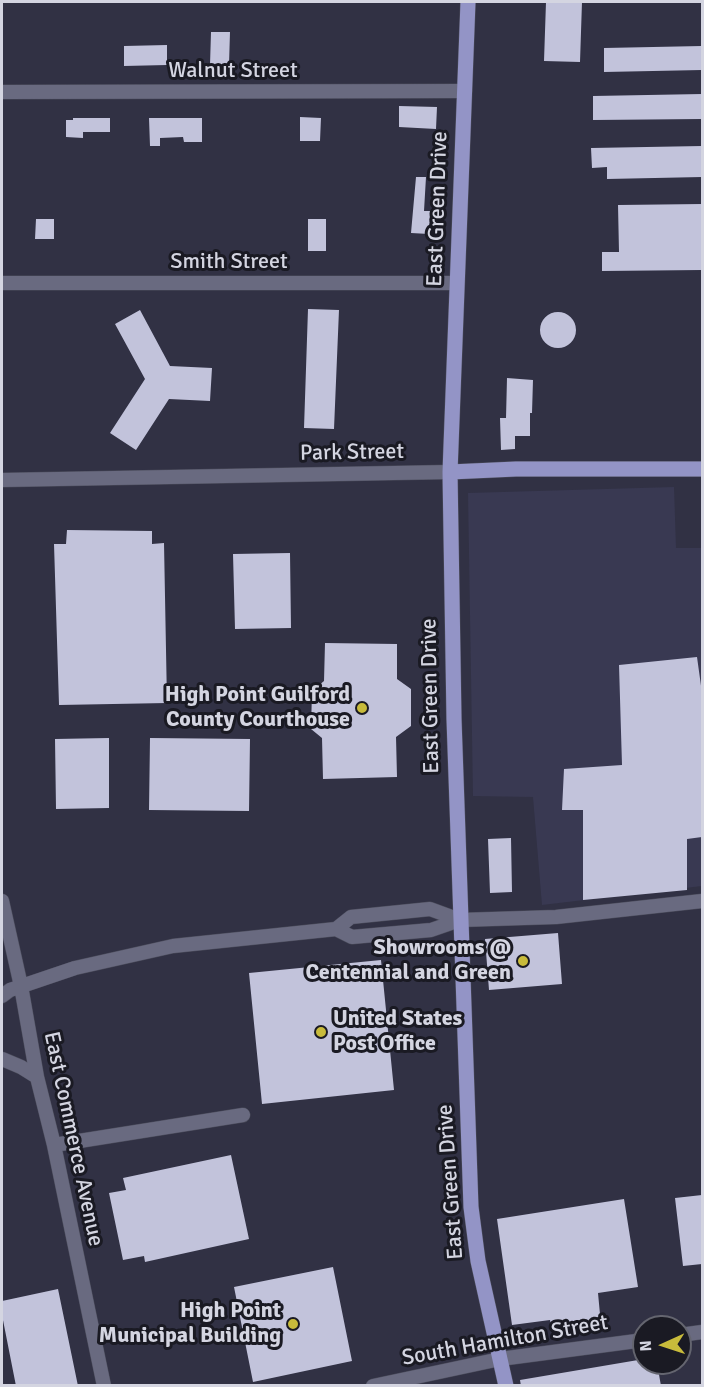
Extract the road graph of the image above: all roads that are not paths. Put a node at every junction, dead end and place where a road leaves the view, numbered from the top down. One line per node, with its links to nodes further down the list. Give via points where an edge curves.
1 (468, 2): 2 (main road, East Green Drive)
2 (465, 91): 3 (street, Walnut Street); 5 (main road, East Green Drive)
3 (2, 92)
4 (2, 283): 5 (street, Smith Street)
5 (457, 283): 7 (main road, East Green Drive)
6 (702, 469): 7 (main road, Park Street)
7 (450, 472): 8 (street, Park Street); 11 (main road, East Green Drive)
8 (2, 480)
9 (2, 901): 13 (street, East Commerce Avenue)
10 (702, 901): 11 (street, via 556,917)
11 (460, 920): 12 (street, via 431,930 352,937); 12 (street, via 430,909 351,917); 20 (main road, East Green Drive, via 472,1228)
12 (336, 928): 13 (street, via 173,946 75,968)
13 (21, 986): 14 (street); 16 (street, East Commerce Avenue)
14 (2, 996)
15 (2, 1059): 16 (street)
16 (37, 1077): 18 (street, East Commerce Avenue)
17 (243, 1114): 18 (street)
18 (54, 1145): 21 (street, East Commerce Avenue)
19 (632, 1342): 20 (street, South Hamilton Street)
20 (500, 1359): 22 (street, South Hamilton Street); 23 (main road, East Green Drive)
21 (104, 1386)
22 (373, 1386)
23 (506, 1386)

